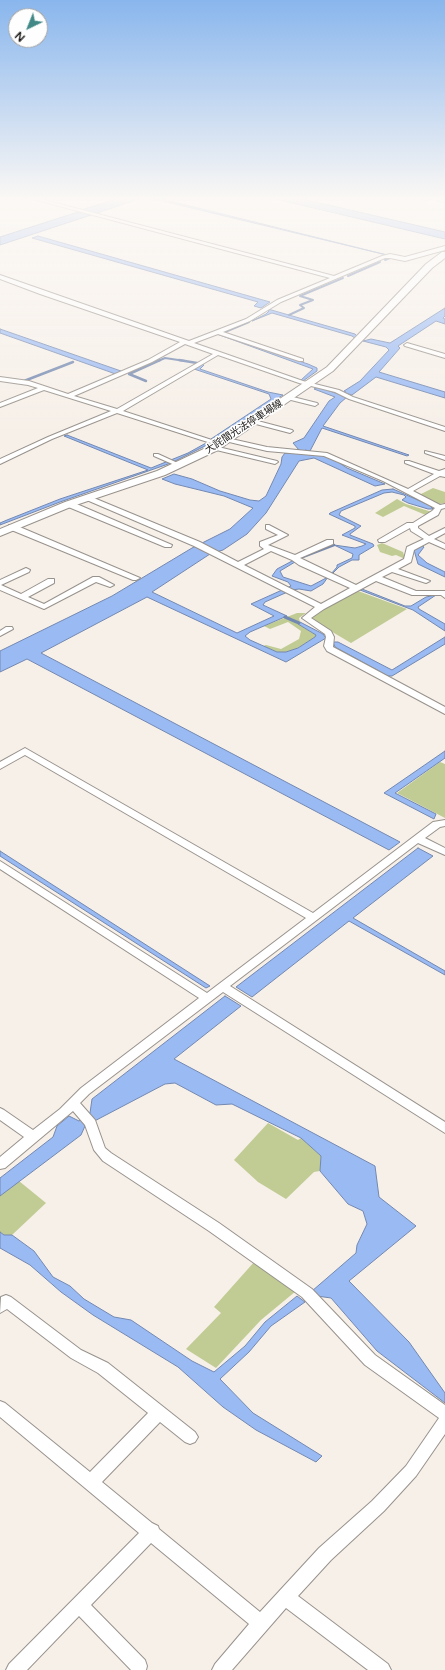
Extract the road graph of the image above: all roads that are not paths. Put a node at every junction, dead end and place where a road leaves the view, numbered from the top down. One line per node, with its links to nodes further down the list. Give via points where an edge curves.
1 (324, 275): 5 (street)
2 (344, 275): 5 (street)
3 (420, 275): 13 (main road, 大詫間光法停車場線, via 330,369)
4 (0, 277): 7 (street)
5 (336, 278): 6 (street)
6 (218, 332): 7 (street); 11 (street)
7 (187, 343): 9 (street); 15 (street)
8 (407, 345): 10 (street)
9 (218, 353): 13 (street); 19 (street)
10 (445, 356)
11 (301, 360)
12 (0, 379): 14 (street, via 29,383)
13 (310, 384): 16 (main road, 大詫間光法停車場線); 21 (street)
14 (43, 388): 15 (street); 18 (street)
15 (68, 396): 19 (street)
16 (289, 398): 17 (street); 20 (main road, 大詫間光法停車場線)
17 (315, 404)
18 (0, 405)
19 (118, 411): 23 (street); 27 (street, via 50,438)
20 (254, 422): 22 (street); 23 (main road, 大詫間光法停車場線)
21 (445, 429)
22 (290, 431)
23 (220, 444): 28 (street); 30 (main road, 大詫間光法停車場線); 32 (street, via 325,454)
24 (427, 452): 26 (street)
25 (156, 455): 30 (street)
26 (445, 458)
27 (0, 462)
28 (274, 462)
29 (407, 462): 31 (street)
30 (174, 463): 33 (main road, 大詫間光法停車場線)
31 (443, 473): 32 (street)
32 (407, 492): 35 (street)
33 (86, 498): 34 (main road, 大詫間光法停車場線); 48 (street)
34 (69, 504): 37 (main road, 大詫間光法停車場線); 44 (street)
35 (442, 506): 36 (street)
36 (414, 525): 41 (street, via 414,529); 42 (street)
37 (12, 527): 40 (main road, 大詫間光法停車場線); 51 (street)
38 (269, 527): 46 (street, via 284,535 263,544)
39 (445, 530): 41 (street)
40 (0, 533)
41 (428, 539): 45 (street); 49 (street, via 410,549 408,560)
42 (382, 540)
43 (330, 542): 47 (street)
44 (168, 545)
45 (445, 547)
46 (270, 549): 47 (street); 48 (street)
47 (295, 558): 58 (street)
48 (238, 565): 61 (street)
49 (392, 569): 52 (street); 54 (street)
50 (26, 570): 55 (street)
51 (136, 578)
52 (376, 578): 58 (street); 59 (street, via 415,593)
53 (51, 581): 60 (street)
54 (426, 581)
55 (0, 583)
56 (110, 586): 60 (street, via 96,580 44,607)
57 (0, 587): 60 (street)
58 (356, 588): 61 (street)
59 (444, 594)
60 (21, 596)
61 (321, 607): 64 (street, via 306,618 328,633 330,649)
62 (9, 629): 63 (street)
63 (0, 634)
64 (445, 711)
65 (0, 766): 70 (street, via 25,752)
66 (445, 823): 67 (street, via 437,824)
67 (418, 839): 68 (street); 70 (street)
68 (445, 852)
69 (0, 864): 72 (street)
70 (314, 918): 71 (street)
71 (224, 987): 72 (street); 75 (street)
72 (207, 998): 73 (street, via 85,1091)
73 (73, 1103): 76 (street); 81 (street, via 88,1119 100,1150 107,1157 226,1235 310,1296 370,1360)
74 (0, 1113): 76 (street)
75 (445, 1128)
76 (33, 1136): 77 (street)
77 (0, 1164)
78 (2, 1302): 80 (street, via 76,1354 103,1368)
79 (0, 1408): 84 (street)
80 (158, 1412): 83 (street); 84 (street)
81 (445, 1414)
82 (445, 1421): 86 (street, via 411,1471 378,1506 325,1554)
83 (190, 1437)
84 (91, 1482): 85 (street)
85 (152, 1531): 87 (street); 88 (street)
86 (286, 1597): 88 (street); 92 (street)
87 (80, 1605): 89 (street); 90 (street)
88 (261, 1622): 91 (street)
89 (139, 1666)
90 (15, 1670)
91 (221, 1670)
92 (382, 1670)

